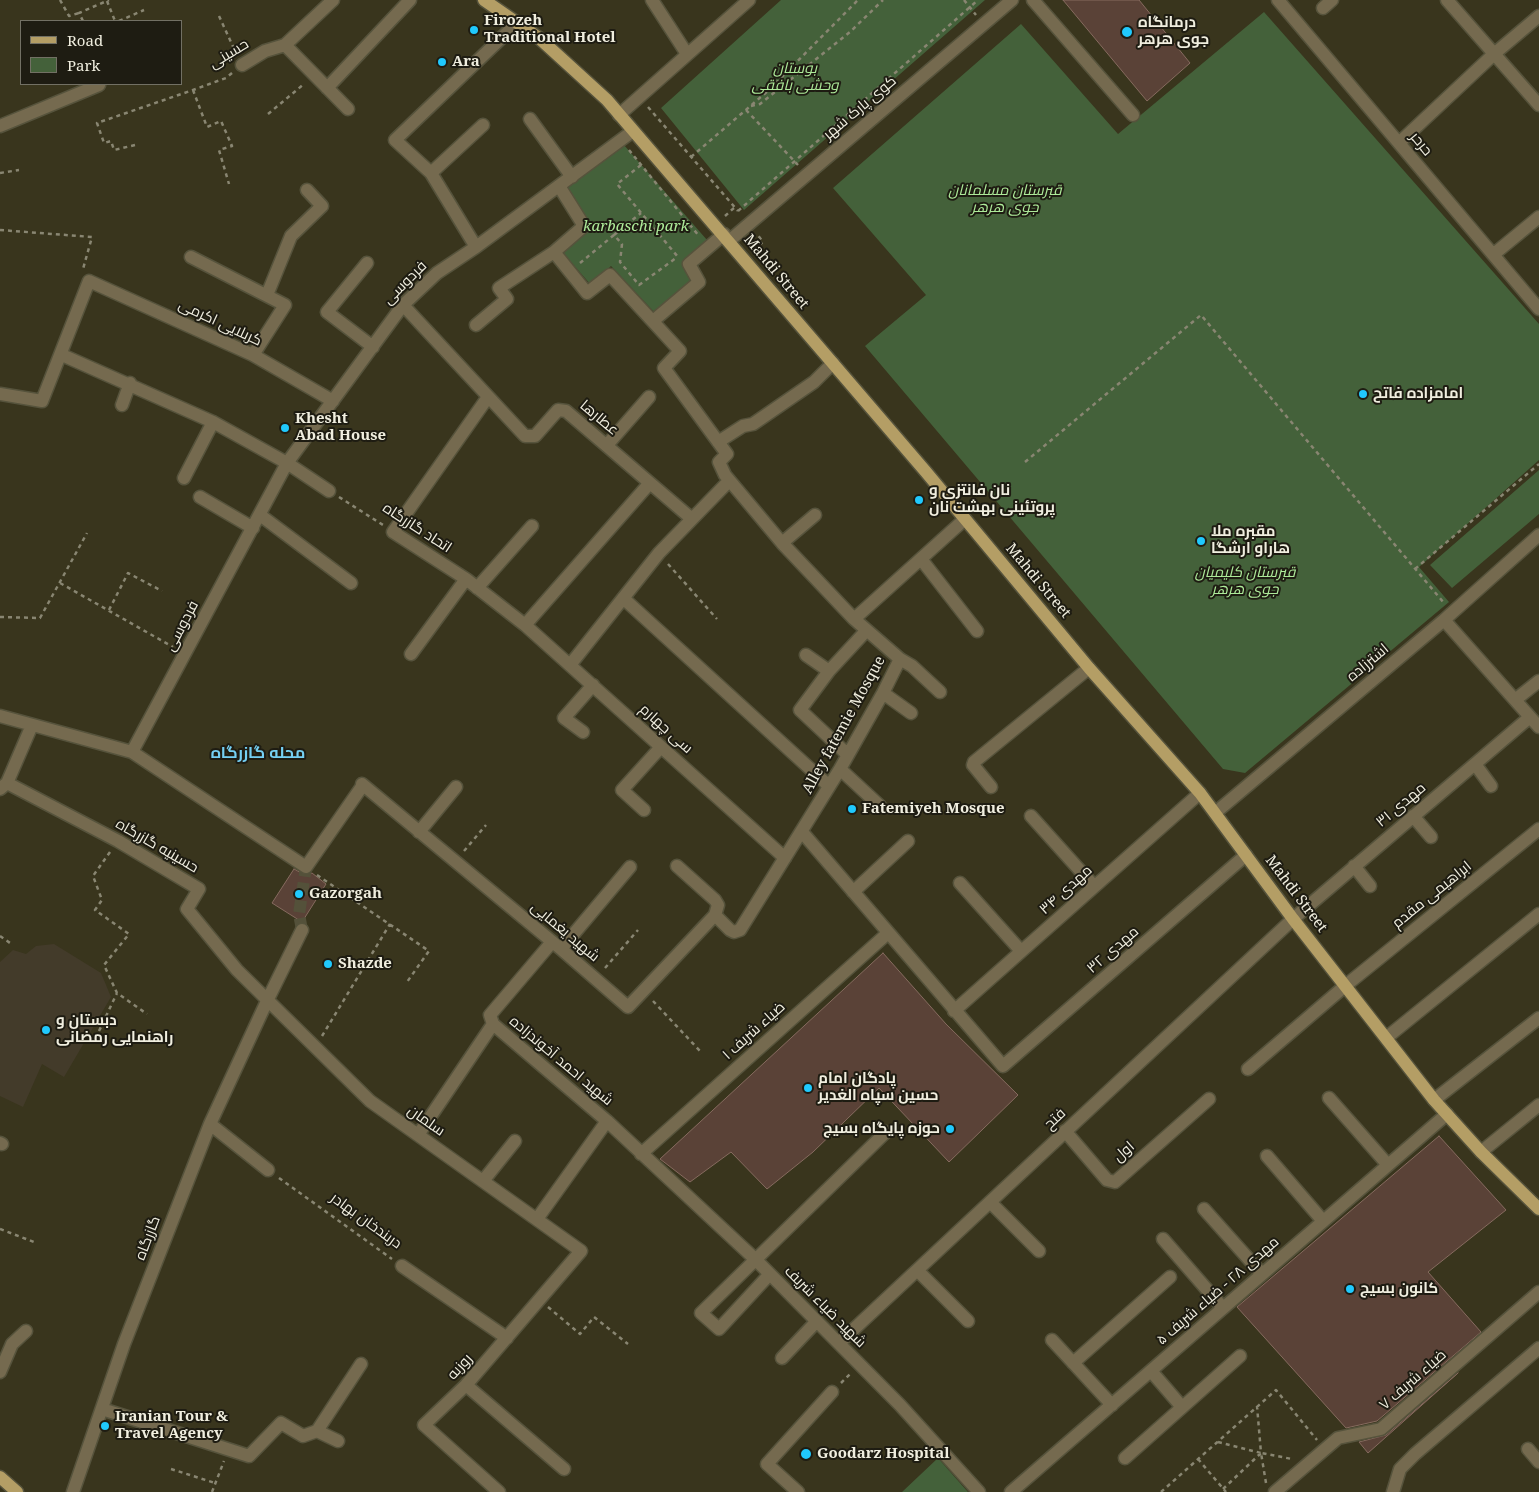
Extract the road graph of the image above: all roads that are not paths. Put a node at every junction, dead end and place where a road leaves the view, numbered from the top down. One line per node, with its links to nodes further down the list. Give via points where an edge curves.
1 (333, 0): 12 (street, حسینی)
2 (410, 0): 17 (street)
3 (484, 0): 11 (main road, Mahdi Street)
4 (652, 0): 13 (street)
5 (749, 0): 13 (street)
6 (1012, 0): 32 (street, کوی پارک شهر, via 749,223)
7 (1033, 0): 21 (street)
8 (1278, 0): 26 (street, حرحر)
9 (1448, 0): 14 (street)
10 (1539, 16): 14 (street)
11 (517, 23): 20 (main road, Mahdi Street, via 539,38); 27 (street, via 395,140)
12 (285, 45): 15 (street, حسینی, via 265,51); 17 (street)
13 (687, 54): 20 (street)
14 (1494, 54): 18 (street); 26 (street)
15 (242, 65)
16 (99, 85): 24 (street)
17 (327, 88): 19 (street)
18 (1539, 104)
19 (348, 109)
20 (619, 114): 25 (main road, Mahdi Street)
21 (1133, 114)
22 (530, 120): 28 (street)
23 (483, 125): 27 (street)
24 (0, 126)
25 (633, 131): 28 (street, فردوسی); 32 (main road, Mahdi Street)
26 (1400, 143): 35 (street, حرحر)
27 (431, 173): 33 (street)
28 (572, 177): 29 (street, فردوسی)
29 (560, 186): 33 (street, فردوسی); 34 (street, via 584,226)
30 (308, 190): 38 (street, via 322,206 291,236)
31 (1539, 217): 35 (street)
32 (726, 238): 41 (street, کوی پارک شهر, via 683,261 699,282); 46 (main road, Mahdi Street)
33 (476, 247): 39 (street, فردوسی, via 437,273)
34 (554, 252): 41 (street, via 587,293 610,274); 42 (street, via 499,288 507,299)
35 (1494, 254): 40 (street, حرحر)
36 (191, 257): 38 (street)
37 (367, 262): 43 (street, via 327,312)
38 (267, 295): 45 (street, via 285,305)
39 (403, 305): 43 (street, فردوسی); 49 (street)
40 (1539, 309)
41 (654, 321): 54 (street, via 680,351 664,368)
42 (476, 325)
43 (373, 347): 51 (street, فردوسی)
44 (62, 355): 45 (street, کربلایی اکرمی, via 90,282); 47 (street); 48 (street, via 42,401)
45 (253, 355): 51 (street, کربلایی اکرمی)
46 (833, 363): 54 (street, via 806,388 754,424 743,426); 65 (main road, Mahdi Street)
47 (130, 384): 52 (street); 53 (street)
48 (0, 394)
49 (488, 397): 55 (street, عطارها, via 525,436 535,436 558,410 562,410); 71 (street, اتحاد گازرگاه, via 393,532)
50 (650, 397): 55 (street)
51 (333, 401): 56 (street, فردوسی)
52 (122, 405)
53 (213, 422): 56 (street); 57 (street)
54 (718, 442): 58 (street, via 727,454 719,462)
55 (607, 446): 59 (street, عطارها)
56 (287, 463): 60 (street); 62 (street, فردوسی)
57 (184, 478)
58 (727, 478): 64 (street); 69 (street, Alley fatemie Mosque)
59 (649, 484): 64 (street, عطارها); 77 (street)
60 (329, 491)
61 (200, 498): 67 (street)
62 (260, 515): 67 (street, فردوسی); 72 (street)
63 (815, 515): 69 (street)
64 (692, 519): 74 (street)
65 (965, 519): 70 (street); 84 (main road, Mahdi Street)
66 (532, 526): 73 (street)
67 (253, 528): 98 (street, فردوسی)
68 (1539, 535): 75 (street, اشترزاده)
69 (782, 544): 76 (street, Alley fatemie Mosque)
70 (920, 559): 76 (street); 79 (street)
71 (466, 579): 73 (street, اتحاد گازرگاه); 80 (street)
72 (351, 583)
73 (477, 588): 77 (street, اتحاد گازرگاه)
74 (623, 598): 83 (street); 103 (street)
75 (1448, 617): 90 (street); 110 (street, اشترزاده)
76 (854, 619): 78 (street, Alley fatemie Mosque)
77 (526, 625): 83 (street, سی چهارم)
78 (866, 631): 82 (street, Alley fatemie Mosque); 85 (street)
79 (977, 631)
80 (412, 654)
81 (806, 656): 85 (street)
82 (900, 659): 88 (street); 89 (street, Alley fatemie Mosque)
83 (570, 665): 87 (street, سی چهارم)
84 (1089, 668): 106 (street, via 974,762 973,765); 107 (main road, Mahdi Street)
85 (829, 671): 99 (street, via 801,707 801,712)
86 (1539, 681): 90 (street)
87 (593, 685): 96 (street, via 564,718); 97 (street, سی چهارم)
88 (940, 692)
89 (883, 693): 91 (street); 99 (street, Alley fatemie Mosque)
90 (1515, 700): 93 (street)
91 (911, 713)
92 (0, 716): 94 (street)
93 (1530, 717): 95 (street); 100 (street, مهدی ۳۱)
94 (32, 725): 98 (street); 102 (street)
95 (1539, 727)
96 (583, 732)
97 (661, 746): 109 (street, via 622,790); 119 (street, سی چهارم)
98 (132, 752): 114 (street, شهید یغمایی, via 306,867 362,785)
99 (848, 755): 101 (street, Alley fatemie Mosque)
100 (1475, 764): 104 (street); 112 (street, مهدی ۳۱)
101 (840, 769): 103 (street, Alley fatemie Mosque); 108 (street)
102 (3, 786): 135 (street, حسینیه گازرگاه, via 118,841 199,889 187,909)
103 (829, 786): 115 (street, Alley fatemie Mosque)
104 (1491, 786)
105 (456, 787): 114 (street)
106 (992, 787)
107 (1200, 793): 110 (main road, Mahdi Street); 124 (street, مهدی ۳۴)
108 (880, 806)
109 (644, 810)
110 (1215, 813): 118 (main road, Mahdi Street)
111 (1031, 816): 124 (street)
112 (1414, 816): 116 (street); 121 (street, مهدی ۳۱)
113 (1539, 829): 134 (street, ابراهیمی مقدم)
114 (419, 832): 132 (street, شهید یغمایی)
115 (802, 832): 119 (street, Alley fatemie Mosque); 126 (street)
116 (1431, 837)
117 (908, 841): 126 (street)
118 (1246, 855): 129 (main road, Mahdi Street); 136 (street, مهدی ۳۲, via 1005,1066 1000,1065)
119 (785, 858): 128 (street, Alley fatemie Mosque, via 740,930 734,932)
120 (678, 866): 128 (street, via 715,900 718,905)
121 (1354, 866): 125 (street); 129 (street, مهدی ۳۱)
122 (630, 867): 132 (street)
123 (960, 883): 133 (street)
124 (1094, 886): 133 (street, مهدی ۳۴)
125 (1370, 886)
126 (853, 892): 131 (street)
127 (1539, 914): 139 (street)
128 (715, 916): 132 (street, شهید یغمایی, via 628,1007)
129 (1293, 919): 134 (main road, Mahdi Street); 149 (street, فتح)
130 (302, 930): 135 (street)
131 (888, 933): 136 (street); 153 (street, ضیاء شریف ۱)
132 (556, 945): 138 (street, شهید احمد آخوندزاده, via 490,1015)
133 (1021, 951): 136 (street, مهدی ۳۴)
134 (1345, 986): 139 (main road, Mahdi Street); 140 (street, ابراهیمی مقدم)
135 (267, 1001): 147 (street, گازرگاه); 150 (street, سلمان, via 370,1101)
136 (954, 1010)
137 (1539, 1018): 143 (street)
138 (493, 1024): 146 (street, شهید احمد آخوندزاده); 150 (street)
139 (1386, 1038): 143 (main road, Mahdi Street)
140 (1248, 1069)
141 (1329, 1098): 155 (street)
142 (1209, 1099): 149 (street, اول, via 1115,1182 1107,1180)
143 (1434, 1100): 145 (main road, Mahdi Street)
144 (1539, 1105): 152 (street)
145 (1447, 1114): 152 (main road, Mahdi Street); 155 (street, مهدی ۲۸ - ضیاء شریف ۵)
146 (607, 1121): 153 (street, شهید احمد آخوندزاده); 161 (street)
147 (210, 1124): 156 (street); 191 (street, گازرگاه)
148 (886, 1132): 166 (street)
149 (1065, 1132): 158 (street, فتح)
150 (418, 1135): 157 (street, سلمان)
151 (515, 1141): 157 (street)
152 (1481, 1152): 160 (main road, Mahdi Street)
153 (640, 1154): 166 (street, شهید ضیاء شریف)
154 (1267, 1156): 162 (street)
155 (1388, 1165): 162 (street, مهدی ۲۸ - ضیاء شریف ۵)
156 (268, 1170)
157 (483, 1181): 161 (street, سلمان)
158 (990, 1202): 165 (street); 168 (street, فتح)
159 (1204, 1209): 169 (street)
160 (1539, 1210)
161 (537, 1219): 164 (street, سلمان)
162 (1324, 1220): 169 (street, مهدی ۲۸ - ضیاء شریف ۵)
163 (1163, 1239): 173 (street)
164 (581, 1251): 177 (street, روزبه)
165 (1039, 1251)
166 (755, 1259): 170 (street, شهید ضیاء شریف); 170 (street, via 701,1313 719,1328)
167 (402, 1266): 177 (street, دربندخان بهادر)
168 (917, 1270): 175 (street); 179 (street, فتح)
169 (1262, 1274): 173 (street, مهدی ۲۸ - ضیاء شریف ۵)
170 (769, 1275): 174 (street, شهید ضیاء شریف)
171 (1170, 1277): 183 (street)
172 (1539, 1292): 205 (street, ضیاء شریف ۷, via 1381,1429 1338,1438)
173 (1223, 1308): 185 (street, مهدی ۲۸ - ضیاء شریف ۵)
174 (816, 1321): 179 (street, شهید ضیاء شریف); 182 (street)
175 (968, 1321)
176 (26, 1331): 186 (street, via 12,1344)
177 (507, 1338): 187 (street, روزبه)
178 (1052, 1340): 183 (street)
179 (839, 1343): 203 (street, شهید ضیاء شریف)
180 (1539, 1348): 206 (street, via 1415,1454 1400,1469)
181 (1240, 1356): 190 (street)
182 (782, 1358)
183 (1073, 1363): 189 (street)
184 (360, 1364): 192 (street)
185 (1151, 1371): 189 (street, مهدی ۲۸ - ضیاء شریف ۵); 190 (street)
186 (0, 1372)
187 (466, 1385): 197 (street); 201 (street, روزبه, via 424,1425)
188 (832, 1392): 202 (street, via 767,1464)
189 (1112, 1405): 204 (street, مهدی ۲۸ - ضیاء شریف ۵)
190 (1182, 1407): 195 (street)
191 (102, 1409): 192 (street, via 249,1456 281,1423 303,1436); 200 (street, گازرگاه)
192 (318, 1431): 193 (street)
193 (338, 1441)
194 (1528, 1449): 196 (street)
195 (1125, 1458)
196 (1539, 1462)
197 (564, 1469)
198 (0, 1477): 199 (main road)
199 (17, 1492)
200 (73, 1492)
201 (499, 1492)
202 (798, 1492)
203 (979, 1492)
204 (1012, 1492)
205 (1275, 1492)
206 (1393, 1492)

